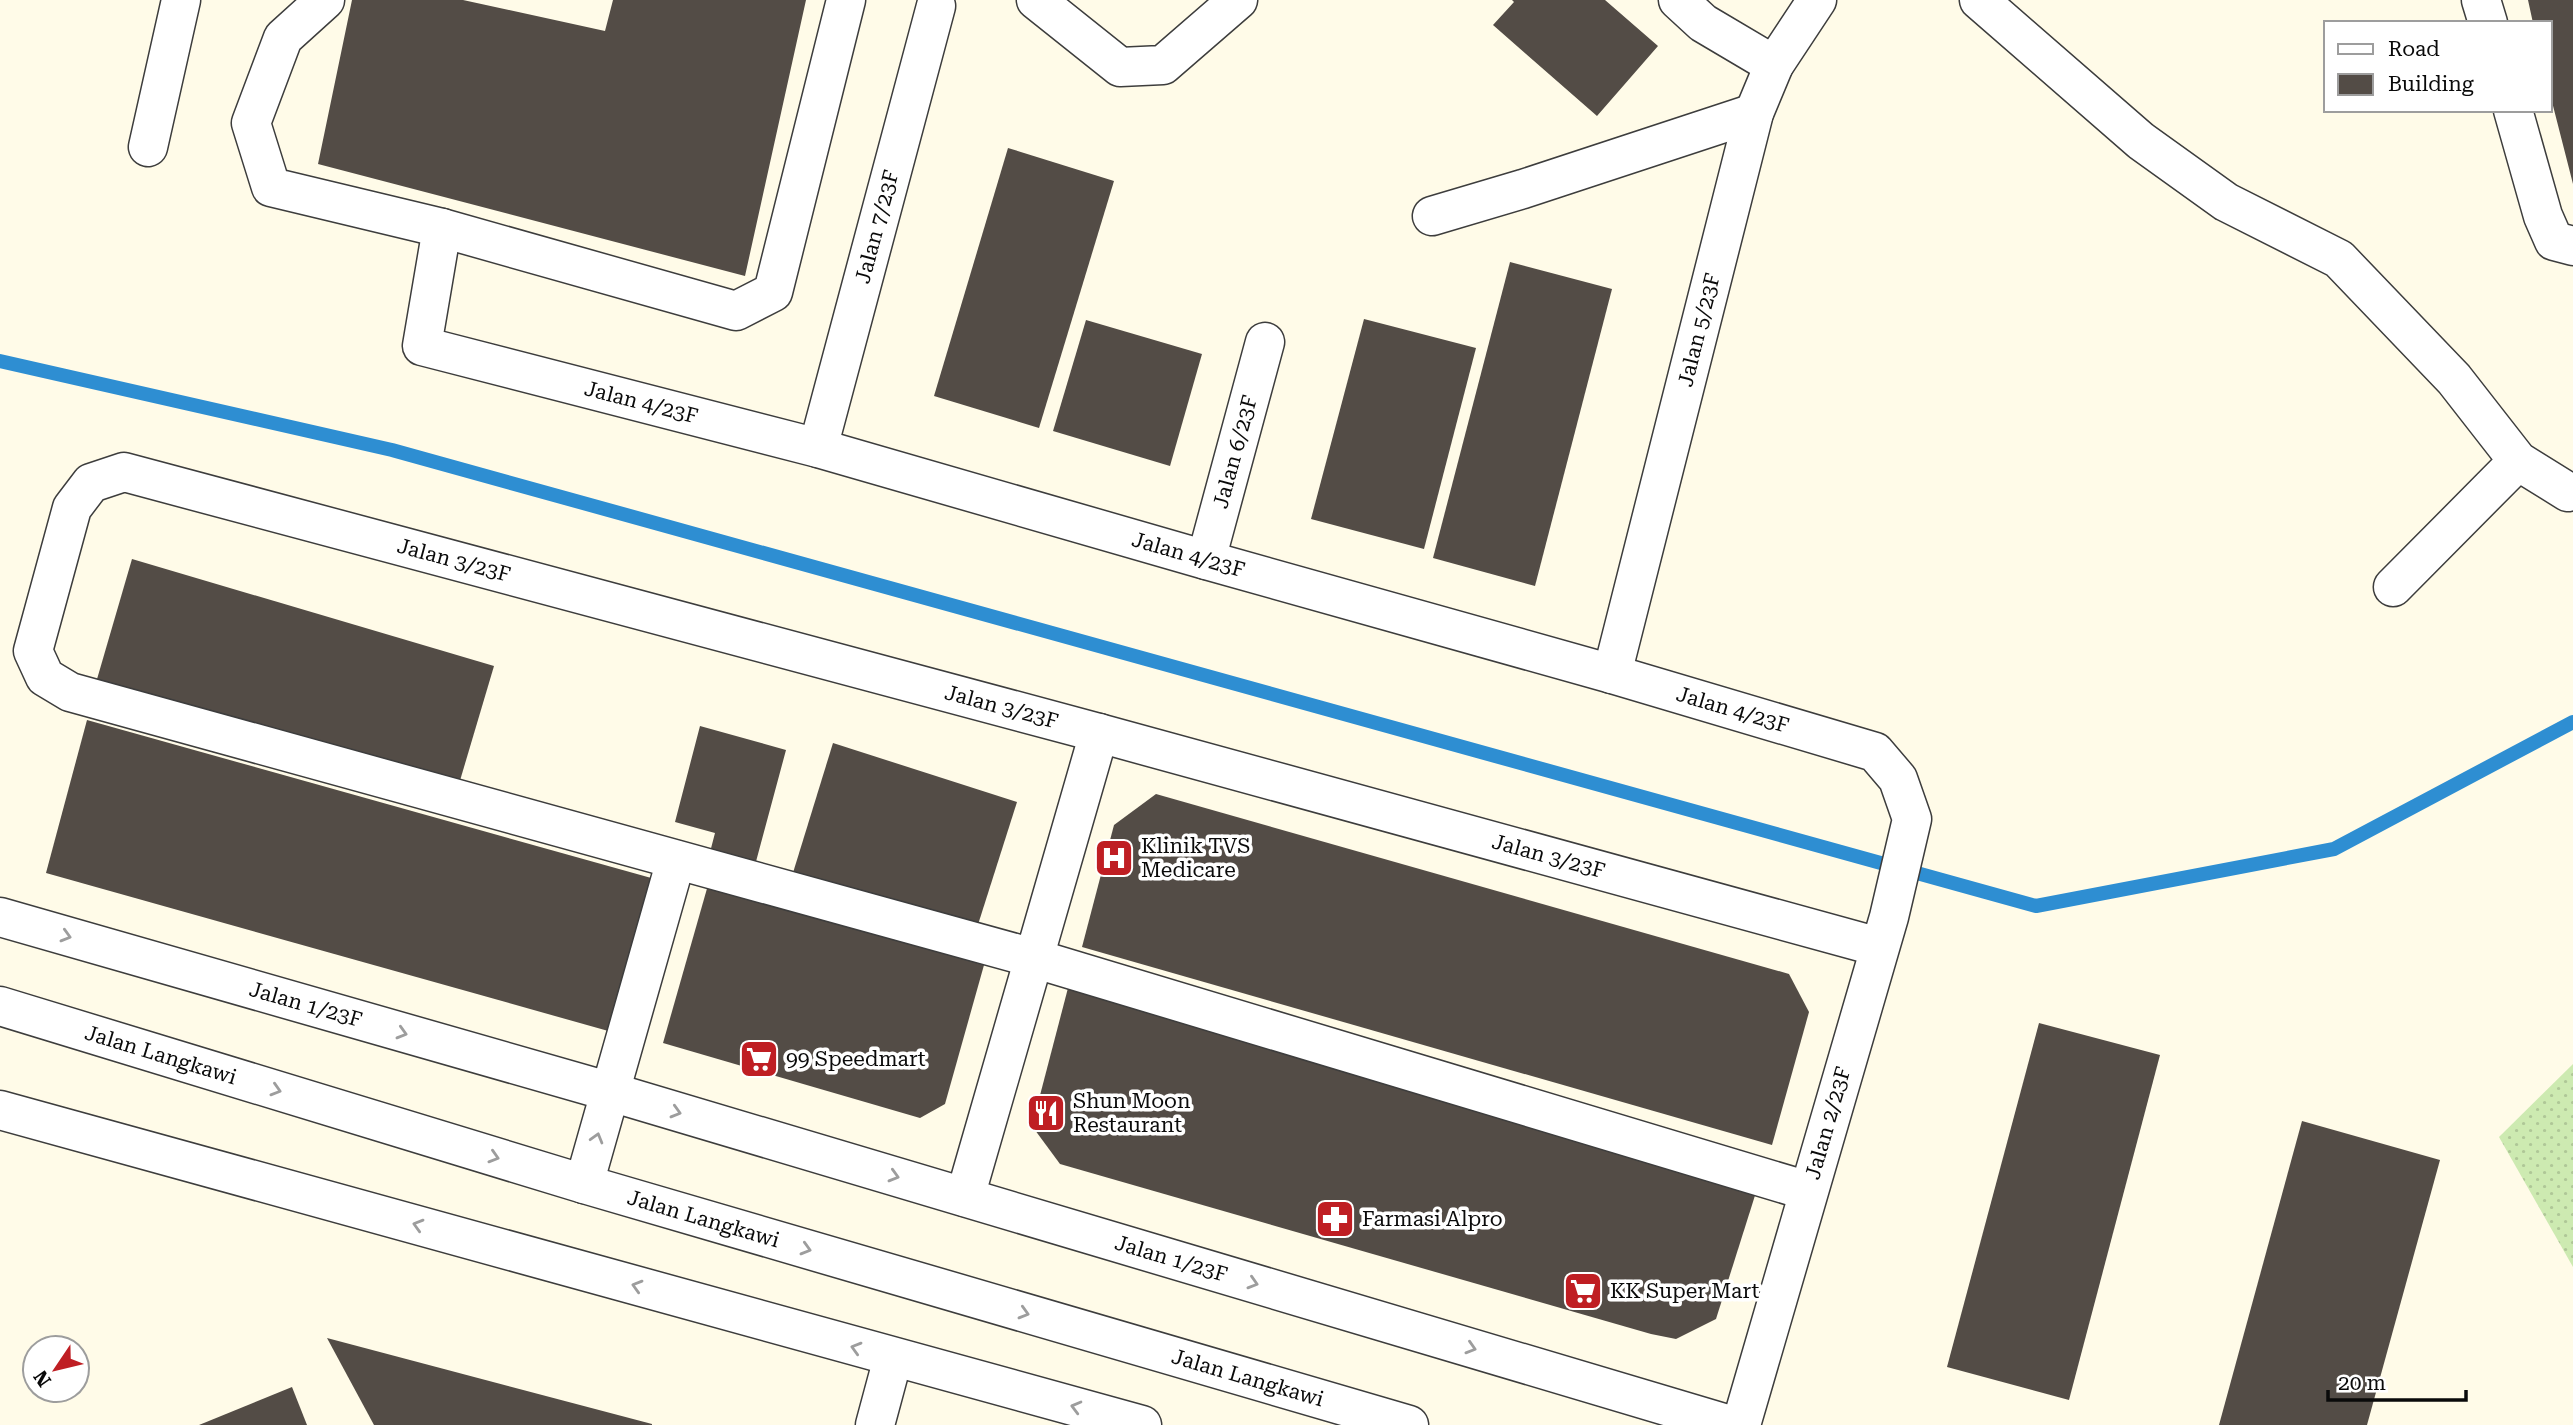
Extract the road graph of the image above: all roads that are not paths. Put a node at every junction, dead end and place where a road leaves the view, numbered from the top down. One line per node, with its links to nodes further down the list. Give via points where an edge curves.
1 (181, 0): 15 (street)
2 (325, 0): 17 (street, via 283,38 251,122 271,187)
3 (846, 0): 17 (street, via 774,292 736,311)
4 (1036, 0): 5 (street, via 1120,67 1163,65)
5 (1238, 0)
6 (1678, 0): 12 (street, via 1703,23)
7 (1817, 0): 12 (street, Jalan 5/23F)
8 (1979, 0): 21 (street, via 2141,141 2226,202 2339,259 2454,379)
9 (2481, 0): 11 (street)
10 (936, 6): 20 (street, Jalan 7/23F)
11 (2487, 21)
12 (1774, 65): 14 (street, Jalan 5/23F)
13 (2514, 112): 18 (street, via 2554,241)
14 (1754, 113): 16 (street); 25 (street, Jalan 5/23F)
15 (148, 147)
16 (1432, 216)
17 (442, 228): 20 (street, Jalan 4/23F, via 422,346)
18 (2573, 246)
19 (1265, 342): 23 (street, Jalan 6/23F)
20 (818, 448): 23 (street, Jalan 4/23F)
21 (2518, 461): 22 (street); 24 (street)
22 (2568, 492)
23 (1206, 560): 25 (street, Jalan 4/23F)
24 (2393, 587)
25 (1612, 674): 27 (street, Jalan 4/23F, via 1875,752 1898,779)
26 (1099, 733): 28 (street, Jalan 3/23F, via 124,472 91,483 72,508 33,651 45,677 70,692); 30 (street, Jalan 3/23F); 31 (street)
27 (1912, 820): 30 (street, Jalan 2/23F)
28 (676, 860): 31 (street); 33 (street)
29 (0, 917): 33 (street, Jalan 1/23F, one-way to 33)
30 (1884, 932): 36 (street, Jalan 2/23F)
31 (1033, 958): 36 (street); 37 (street)
32 (0, 1006): 35 (street, Jalan Langkawi, one-way to 35)
33 (611, 1092): 35 (street, one-way to 33); 37 (street, Jalan 1/23F, one-way to 37)
34 (0, 1110): 38 (street, one-way to 34)
35 (584, 1184): 41 (street, Jalan Langkawi, one-way to 41)
36 (1808, 1191): 43 (street, Jalan 2/23F)
37 (965, 1197): 42 (street, Jalan 1/23F, one-way to 42)
38 (893, 1358): 39 (street); 40 (street, one-way to 38)
39 (874, 1425)
40 (1142, 1425)
41 (1409, 1425)
42 (1730, 1425)
43 (1741, 1425)

